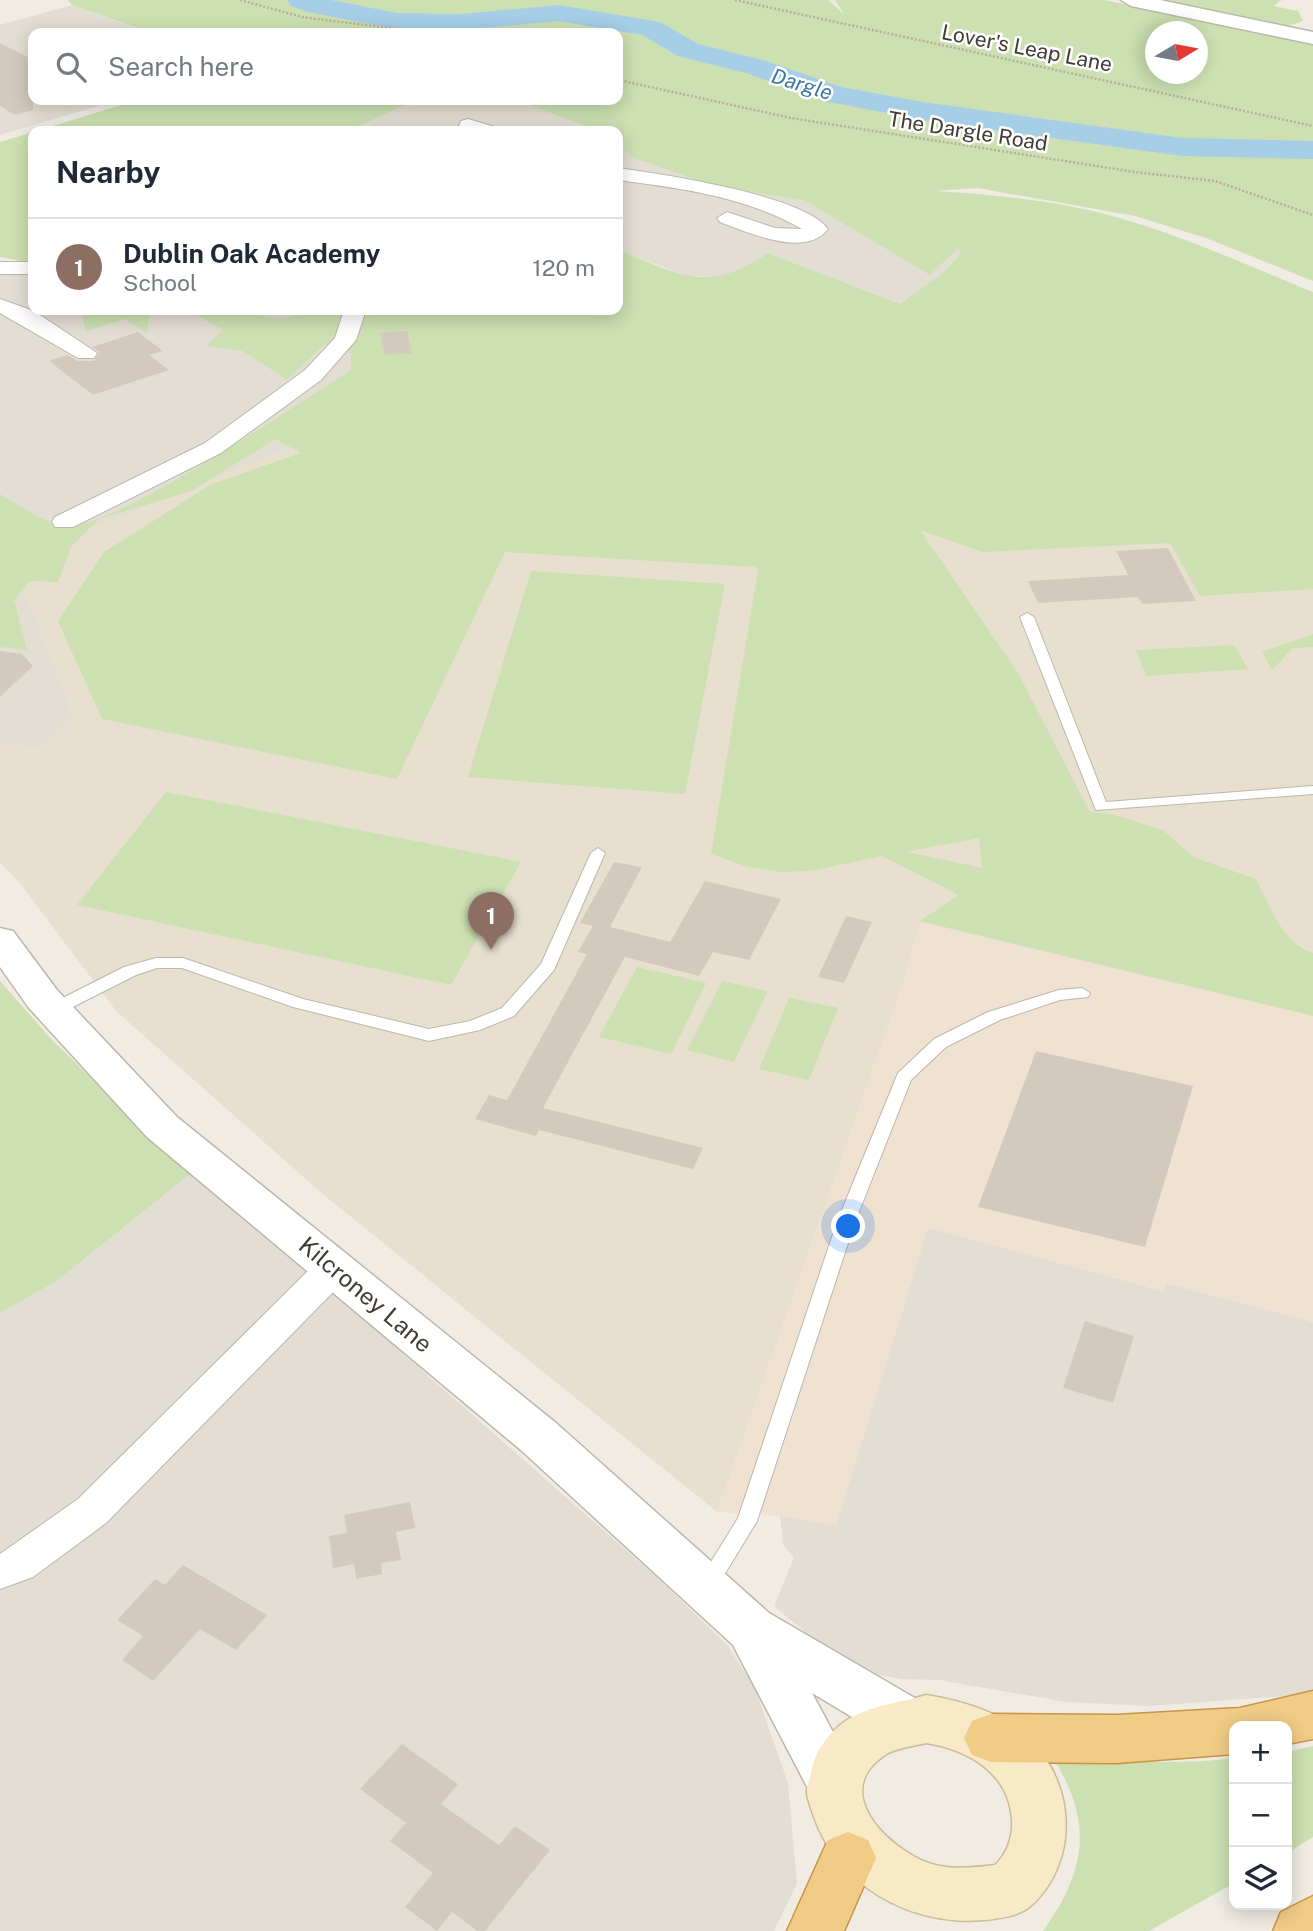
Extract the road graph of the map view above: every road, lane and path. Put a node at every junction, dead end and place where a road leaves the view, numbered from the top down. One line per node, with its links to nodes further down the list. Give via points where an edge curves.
1 (240, 0): 4 (path, via 302,17)
2 (735, 0): 9 (path, Lover's Leap Lane)
3 (1131, 0): 5 (street)
4 (391, 28)
5 (1313, 38)
6 (623, 81): 11 (path, The Dargle Road, via 791,118 1215,181)
7 (468, 125): 8 (street)
8 (471, 126)
9 (1313, 126)
10 (623, 175): 12 (street, via 770,206 818,229 805,237 782,237)
11 (1313, 215)
12 (727, 218)
13 (0, 268): 14 (street)
14 (28, 268)
15 (0, 305): 17 (street)
16 (353, 315): 18 (street, via 345,340 313,375 213,448)
17 (86, 353)
18 (64, 522)
19 (1027, 617): 20 (lane, via 1101,807)
20 (1313, 790)
21 (598, 853): 24 (lane, via 548,965 508,1012 474,1026 429,1035 299,1003 183,963 156,963 130,971)
22 (0, 940): 24 (street, Kilcroney Lane)
23 (1082, 992): 27 (lane, via 994,1016 940,1043 904,1077 846,1222 747,1521)
24 (53, 1010): 25 (street, Kilcroney Lane, via 162,1127)
25 (334, 1268): 26 (street, via 92,1511 19,1565); 27 (street, Kilcroney Lane, via 539,1437)
26 (0, 1572)
27 (706, 1586): 28 (street, Kilcroney Lane)
28 (751, 1629): 30 (street, Kilcroney Lane); 34 (street, Kilcroney Lane)
29 (1313, 1716): 31 (highway)
30 (906, 1721): 33 (main road, via 946,1720); 34 (main road, via 869,1737 849,1756)
31 (1284, 1721)
32 (1229, 1730): 33 (highway, via 1117,1739)
33 (991, 1738): 36 (main road, via 1014,1759 1031,1784 1040,1813 1038,1842 1029,1867)
34 (835, 1786): 35 (main road, via 835,1825)
35 (848, 1858): 37 (main road); 39 (highway)
36 (989, 1916): 37 (main road, via 931,1911)
37 (911, 1918)
38 (1313, 1923): 40 (highway)
39 (815, 1931)
40 (1301, 1931)

